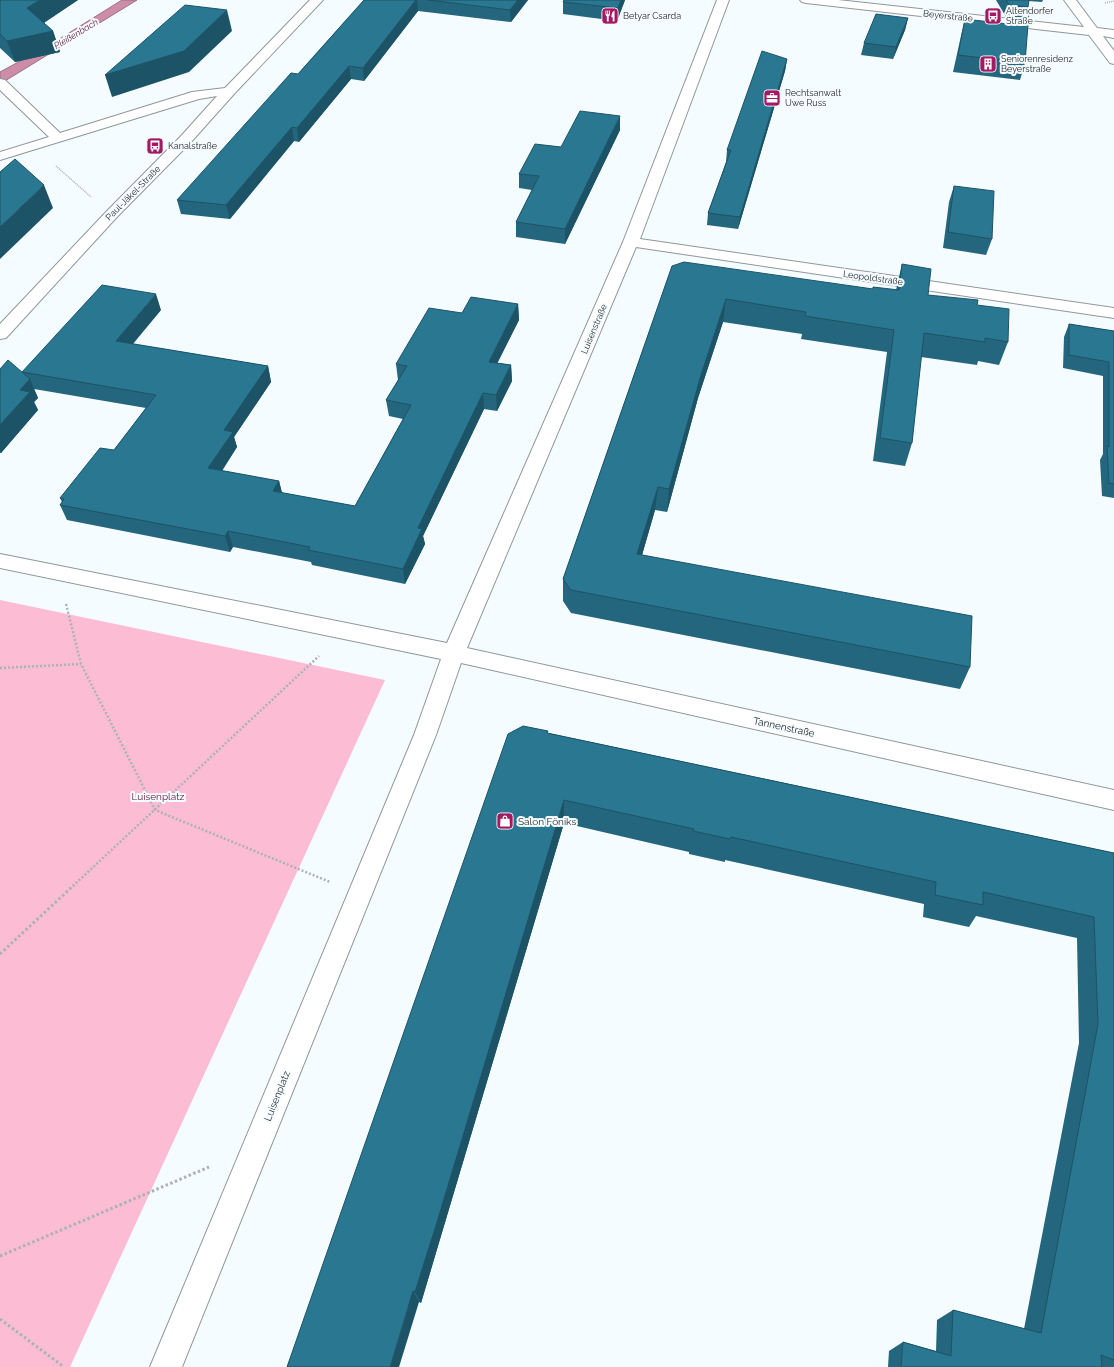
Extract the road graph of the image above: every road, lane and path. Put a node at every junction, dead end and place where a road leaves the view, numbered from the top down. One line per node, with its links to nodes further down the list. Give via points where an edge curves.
1 (317, 0): 9 (street, Paul-Jäkel-Straße)
2 (723, 0): 14 (street, Luisenstraße)
3 (806, 0): 5 (street, Beyerstraße)
4 (1070, 0): 5 (street)
5 (1093, 32): 6 (street, Beyerstraße); 7 (street)
6 (1114, 34)
7 (1114, 60)
8 (2, 86): 10 (street)
9 (229, 91): 10 (street, via 197,95); 13 (street, Paul-Jäkel-Straße)
10 (58, 138): 11 (street)
11 (32, 146): 12 (street); 13 (path)
12 (0, 156)
13 (111, 215): 16 (street, Paul-Jäkel-Straße)
14 (631, 242): 15 (street, Leopoldstraße); 20 (street, Luisenstraße)
15 (1114, 313)
16 (0, 334)
17 (0, 561): 18 (street)
18 (58, 573): 19 (street); 21 (path)
19 (345, 632): 20 (street); 24 (path)
20 (454, 653): 23 (street, Tannenstraße); 25 (street, Luisenplatz, via 425,735)
21 (81, 664): 22 (path); 24 (path)
22 (0, 668)
23 (1114, 800)
24 (154, 810): 25 (path); 26 (path)
25 (360, 894): 27 (street, Luisenplatz)
26 (0, 954)
27 (256, 1148): 28 (path); 31 (street, Luisenplatz)
28 (0, 1256)
29 (0, 1319): 30 (path)
30 (64, 1367)
31 (166, 1367)

